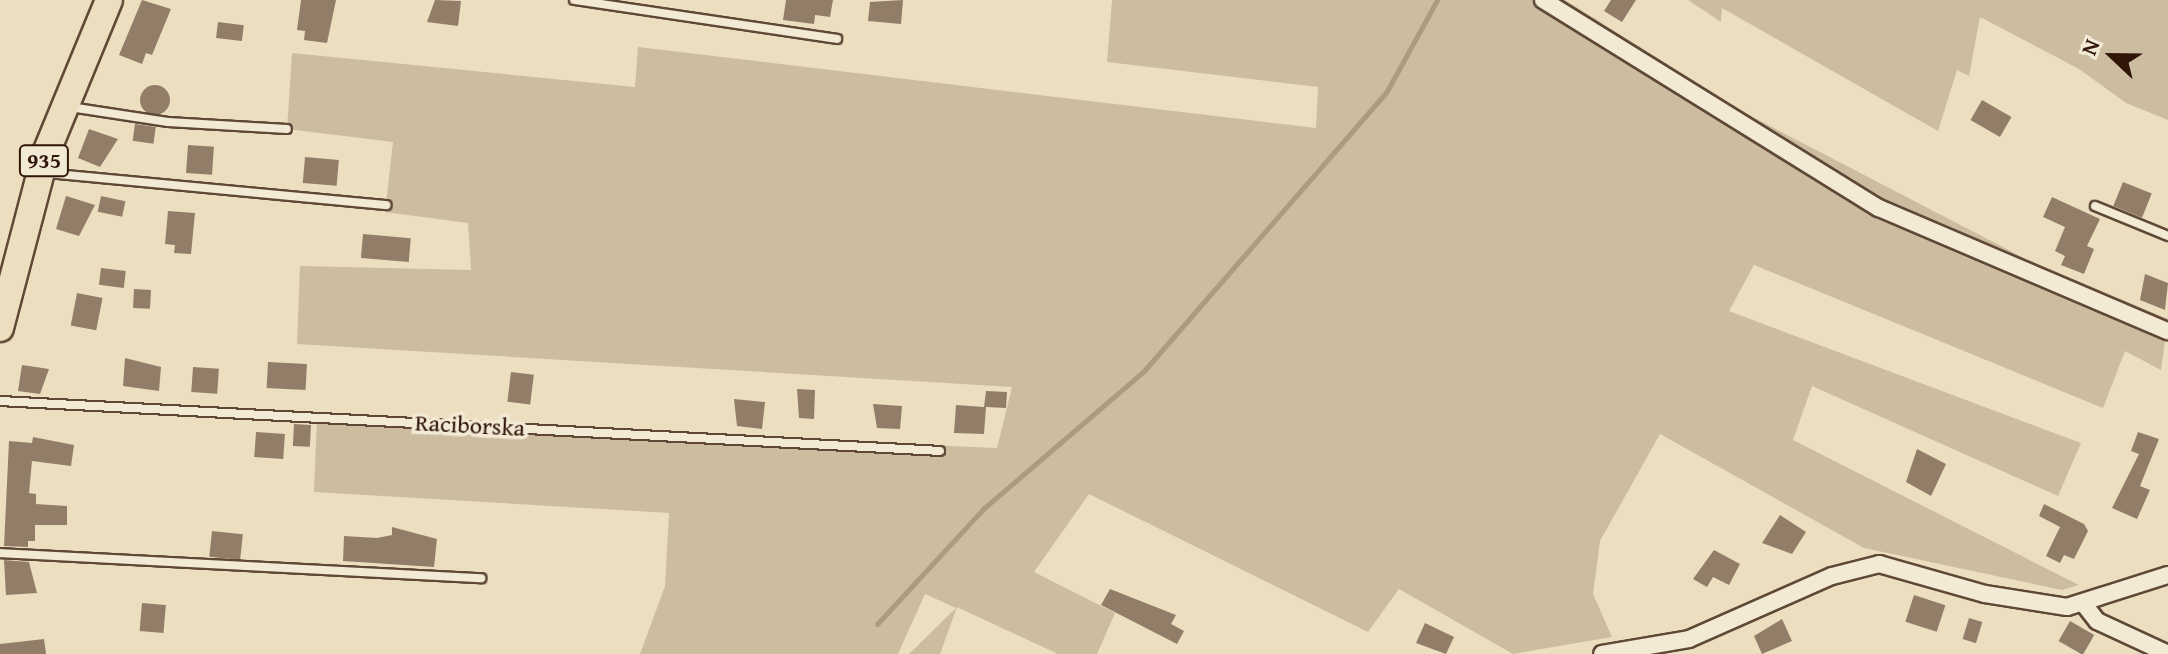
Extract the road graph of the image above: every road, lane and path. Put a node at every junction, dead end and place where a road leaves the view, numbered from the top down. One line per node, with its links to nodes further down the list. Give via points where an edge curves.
1 (109, 0): 5 (main road, 935)
2 (574, 0): 4 (lane)
3 (1543, 0): 12 (street, via 1879,208)
4 (837, 39)
5 (66, 106): 6 (lane, via 168,122); 7 (main road, 935)
6 (287, 129)
7 (41, 172): 8 (lane); 11 (main road, 935)
8 (386, 205)
9 (2095, 206): 10 (lane)
10 (2168, 236)
11 (0, 328)
12 (2168, 331)
13 (0, 401): 14 (lane, Raciborska)
14 (940, 451)
15 (0, 553): 17 (lane)
16 (2168, 575): 18 (street)
17 (481, 578)
18 (2083, 603): 19 (street, via 1985,594 1879,564 1832,576 1689,639); 20 (street, via 2097,621)
19 (1602, 654)
20 (2168, 654)

